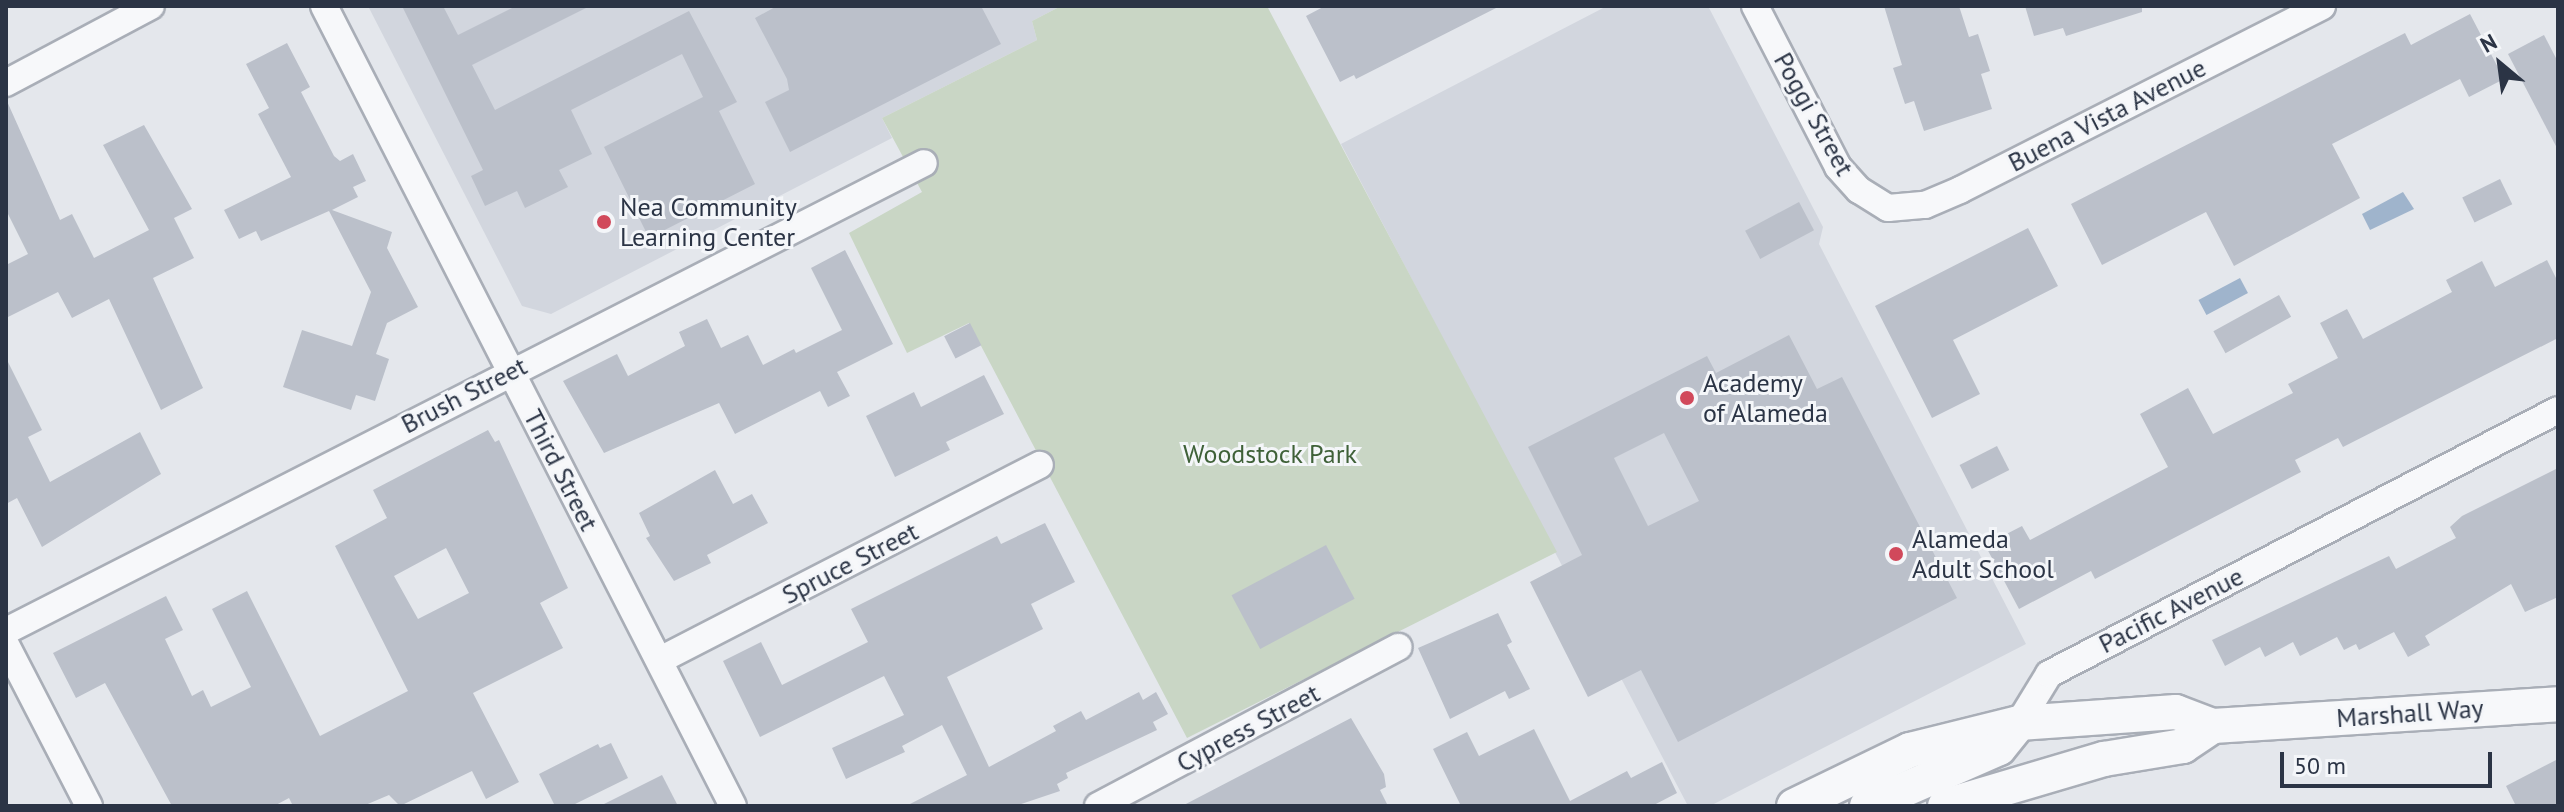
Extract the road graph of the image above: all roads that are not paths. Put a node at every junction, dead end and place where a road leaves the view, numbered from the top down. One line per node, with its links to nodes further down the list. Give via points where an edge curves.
1 (151, 6): 5 (street)
2 (324, 6): 8 (street, Third Street)
3 (1755, 6): 7 (street, Poggi Street, via 1838,167 1859,190)
4 (2322, 6): 7 (street, Buena Vista Avenue, via 1960,190 1925,205)
5 (6, 83)
6 (924, 163): 8 (street, Brush Street)
7 (1888, 208)
8 (510, 372): 11 (street, Brush Street); 14 (street, Third Street)
9 (2558, 410): 16 (street, Pacific Avenue, via 2049,674)
10 (1040, 465): 14 (street, Spruce Street)
11 (6, 631)
12 (6, 645): 18 (street)
13 (1398, 647): 20 (street, Cypress Street)
14 (660, 660): 19 (street, Third Street)
15 (2558, 704): 17 (street, Marshall Way)
16 (2019, 723): 17 (street, Marshall Way, via 2176,712); 21 (street, via 1910,750); 22 (street, via 1999,748)
17 (2213, 726): 23 (street, Marshall Way, via 2183,746 2022,781)
18 (89, 806)
19 (733, 806)
20 (1098, 806)
21 (1794, 806)
22 (1867, 806)
23 (1945, 806)

